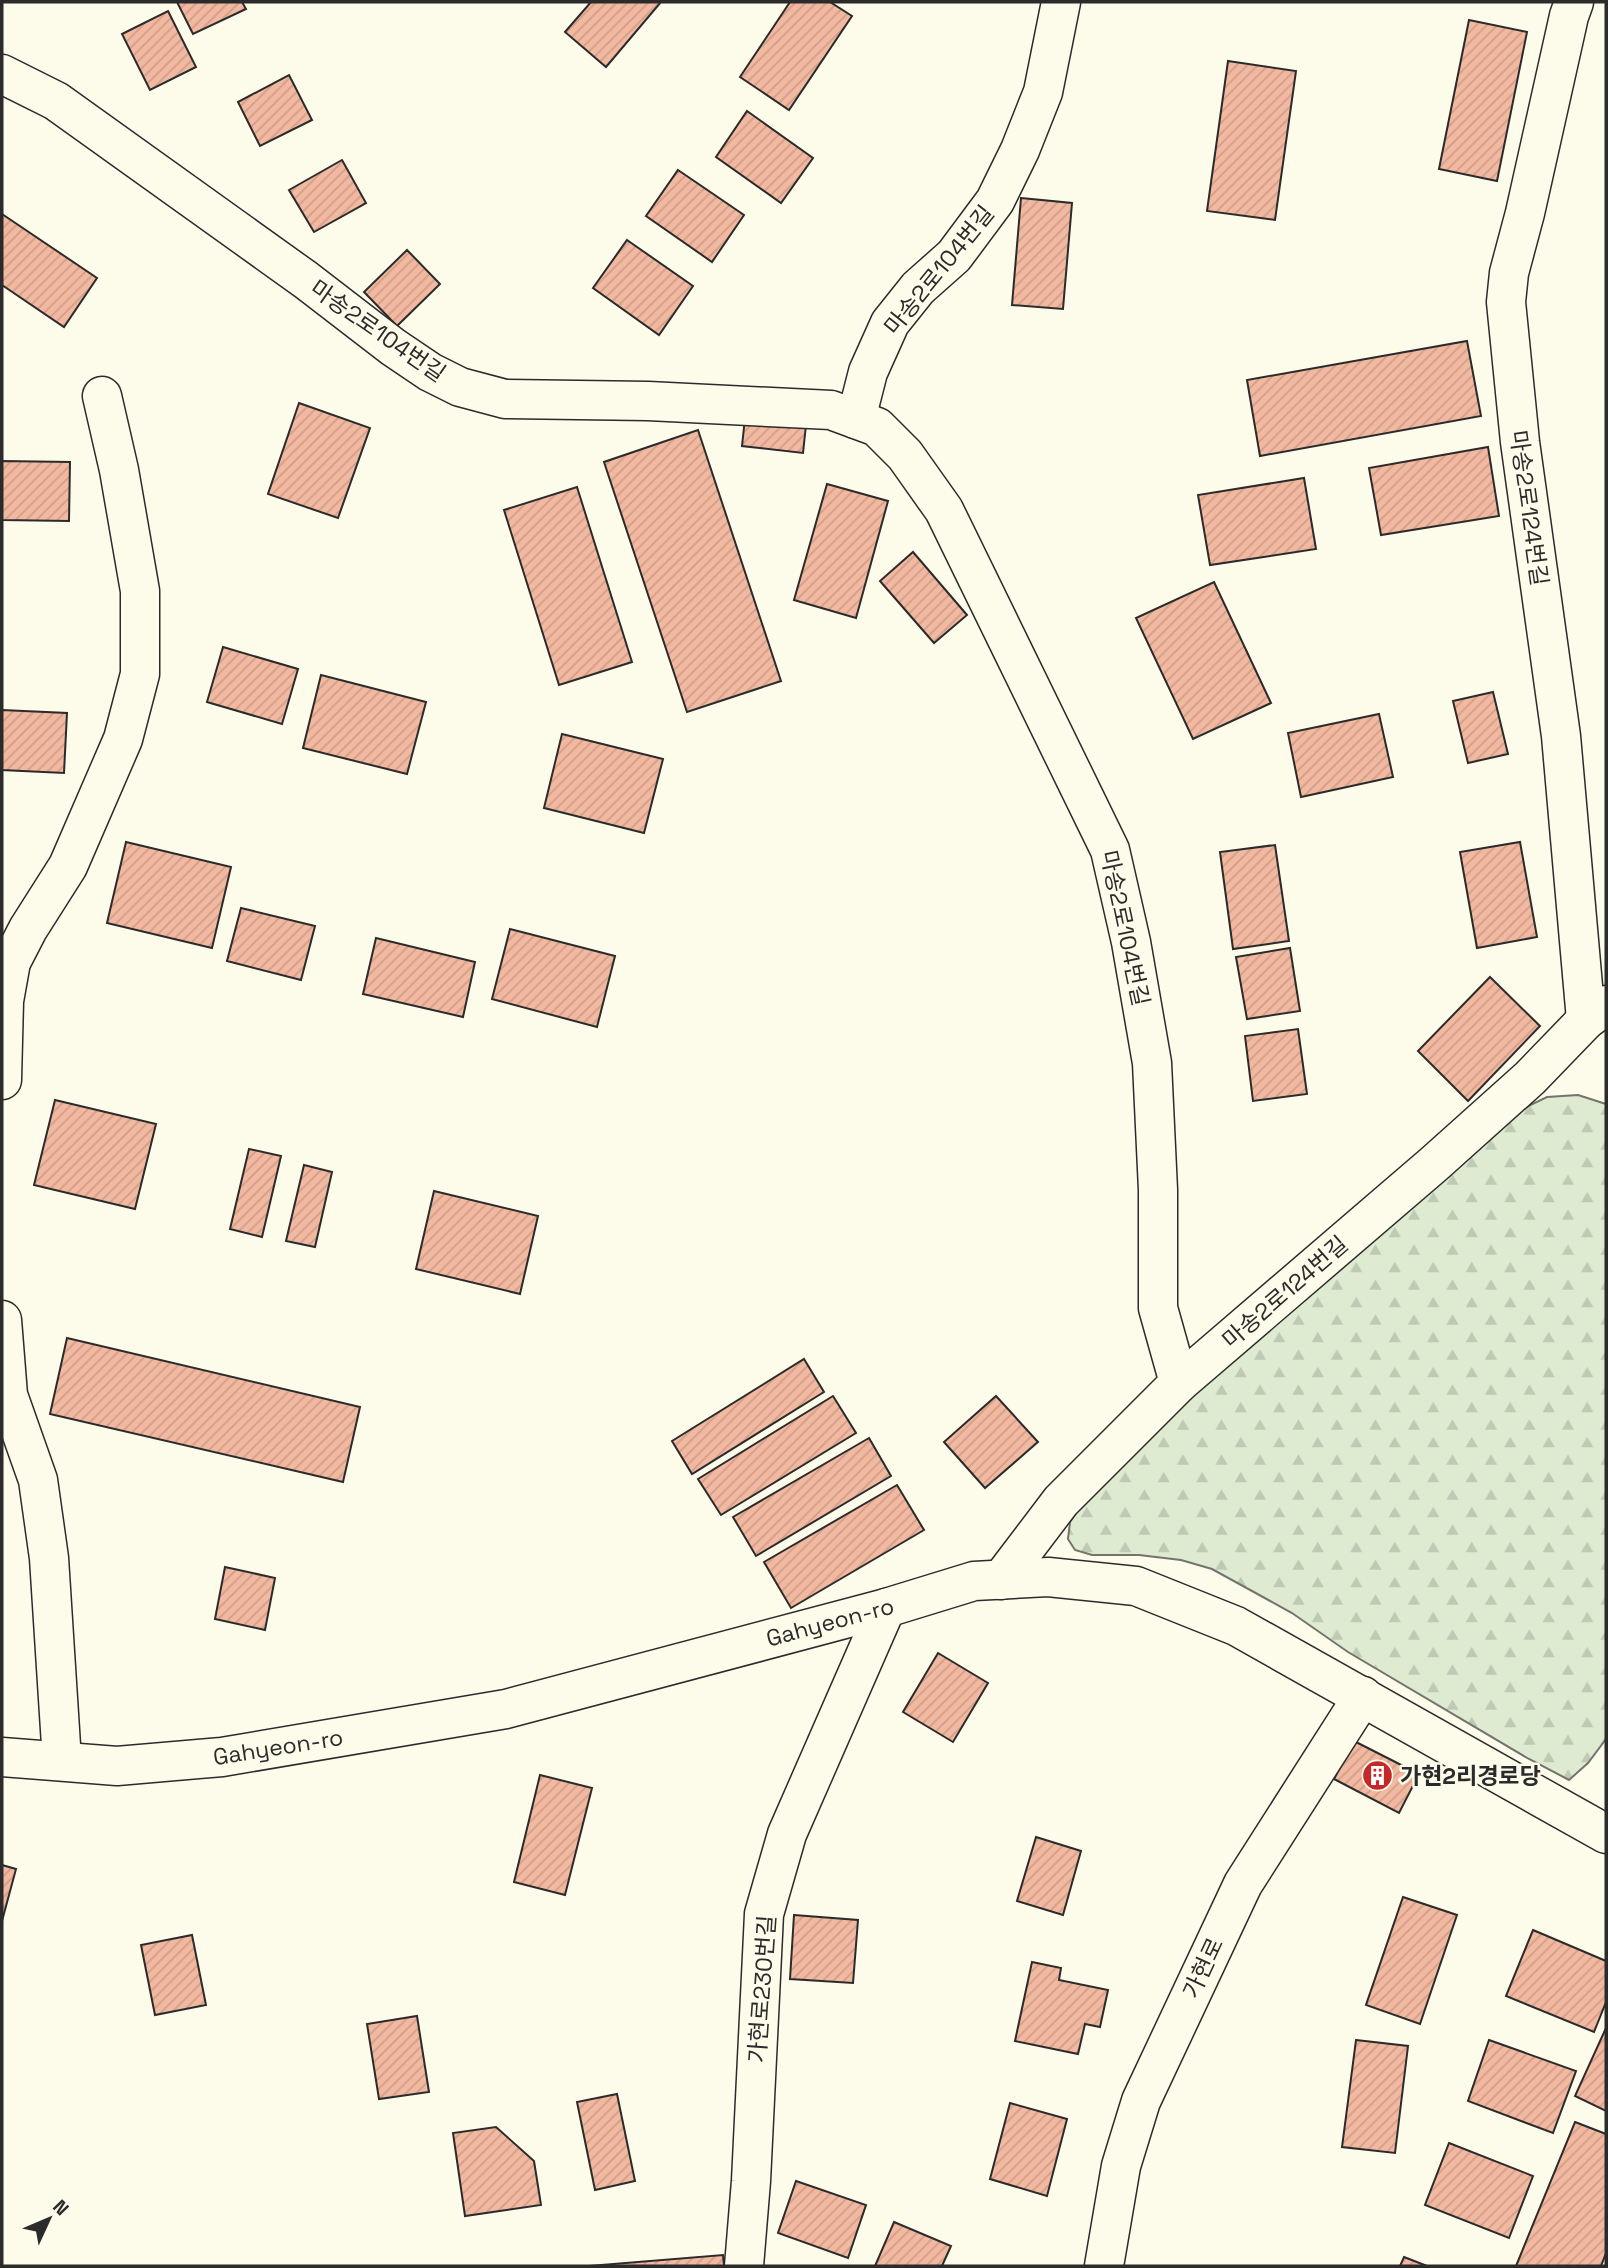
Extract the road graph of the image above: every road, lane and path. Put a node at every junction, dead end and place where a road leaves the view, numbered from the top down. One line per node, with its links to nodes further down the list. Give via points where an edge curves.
1 (1061, 2): 5 (street, 마송2로104번길, via 1043,92 995,201 954,256 918,288 890,323 868,372)
2 (1574, 2): 7 (street, 마송2로124번길, via 1506,302 1520,442)
3 (2, 74): 5 (street, 마송2로104번길, via 56,101 393,347 460,387 505,398 818,408)
4 (102, 396): 6 (street, via 120,470 140,591 140,674 123,739 68,866)
5 (856, 419): 10 (street, 마송2로104번길, via 877,427 905,454 944,510 1110,850 1152,1063 1158,1308)
6 (15, 928): 8 (street, via 4,1001)
7 (1596, 1012): 10 (street, 마송2로124번길, via 1434,1164)
8 (2, 1080)
9 (2, 1320): 15 (street, via 8,1395 38,1480 49,1558)
10 (1179, 1383): 11 (street, 마송2로124번길, via 1061,1501)
11 (1001, 1580): 12 (street, Gahyeon-ro, via 974,1581); 13 (street, Gahyeon-ro, via 1048,1577 1136,1586 1236,1626)
12 (886, 1608): 15 (street, Gahyeon-ro, via 506,1709 222,1757 117,1766); 17 (street, 가현로230번길, via 788,1834 764,1914)
13 (1363, 1696): 16 (street, Gahyeon-ro); 18 (street, 가현로, via 1243,1884 1141,2101 1121,2165)
14 (2, 1757): 15 (street, Gahyeon-ro)
15 (62, 1761)
16 (1606, 1833)
17 (744, 2266)
18 (1104, 2266)

